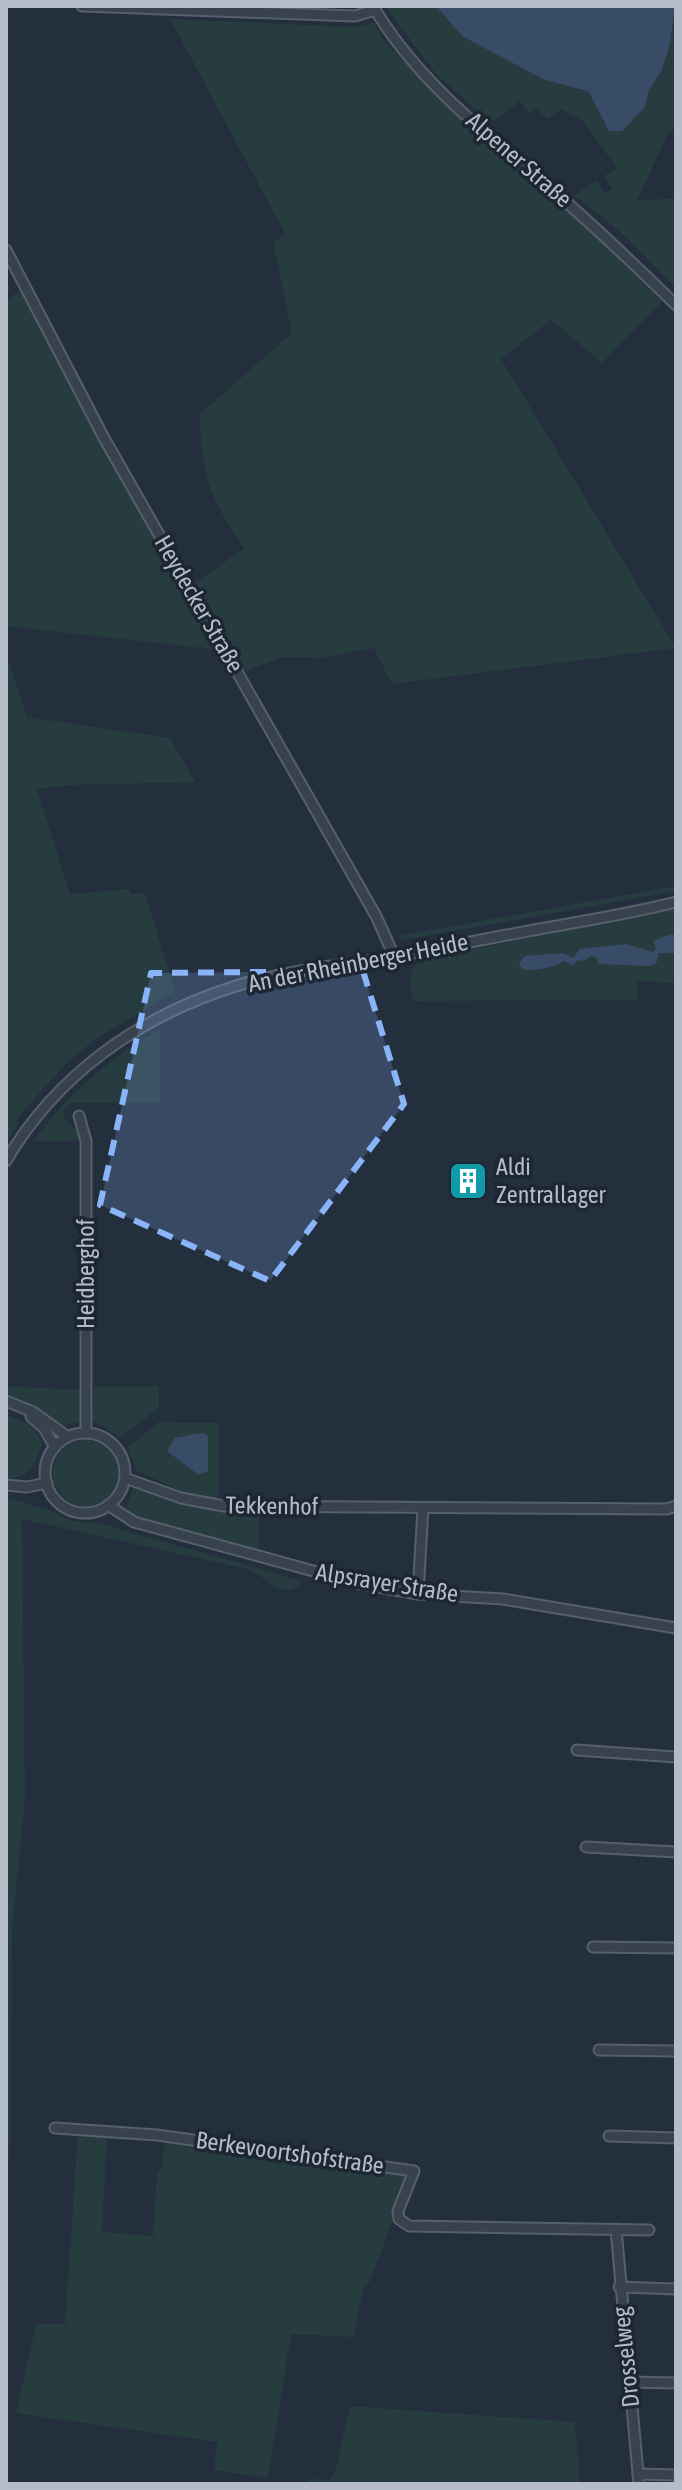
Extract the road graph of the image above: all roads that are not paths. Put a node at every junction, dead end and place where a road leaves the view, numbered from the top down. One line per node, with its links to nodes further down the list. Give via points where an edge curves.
1 (82, 6): 2 (street, via 355,16)
2 (374, 8): 4 (street, Alpener Straße, via 425,76)
3 (6, 250): 6 (street, Heydecker Straße, via 104,438)
4 (676, 305)
5 (676, 902): 6 (street, An der Rheinberger Heide)
6 (394, 956): 8 (street, An der Rheinberger Heide, via 236,986 137,1027 64,1085)
7 (79, 1116): 10 (street, Heidberghof, via 86,1141)
8 (6, 1161)
9 (6, 1403): 11 (street, via 33,1412); 12 (street, via 44,1428)
10 (86, 1433): 11 (street); 13 (street, via 116,1448)
11 (68, 1437): 12 (street)
12 (55, 1447): 14 (street, via 48,1460)
13 (125, 1478): 16 (street); 18 (street, Tekkenhof, via 181,1498 224,1506)
14 (47, 1483): 15 (street); 16 (street, via 58,1501 76,1511)
15 (6, 1485)
16 (108, 1505): 19 (street, Alpsrayer Straße, via 134,1522 348,1581)
17 (676, 1506): 18 (street, Tekkenhof)
18 (423, 1508): 19 (street)
19 (418, 1594): 20 (street, Alpsrayer Straße, via 503,1599)
20 (676, 1628)
21 (577, 1750): 22 (street)
22 (676, 1757)
23 (586, 1847): 24 (street)
24 (676, 1852)
25 (593, 1947): 26 (street)
26 (676, 1948)
27 (599, 2050): 28 (street)
28 (676, 2051)
29 (55, 2128): 32 (street, Berkevoortshofstraße, via 157,2135 414,2171 398,2211 409,2226)
30 (609, 2136): 31 (street)
31 (676, 2138)
32 (616, 2229): 33 (street, Berkevoortshofstraße); 34 (street, Drosselweg)
33 (649, 2230)
34 (619, 2287): 35 (street); 36 (street, Drosselweg)
35 (676, 2289)
36 (628, 2382): 37 (street); 39 (street, Drosselweg)
37 (676, 2383)
38 (676, 2475): 39 (street)
39 (638, 2479)

